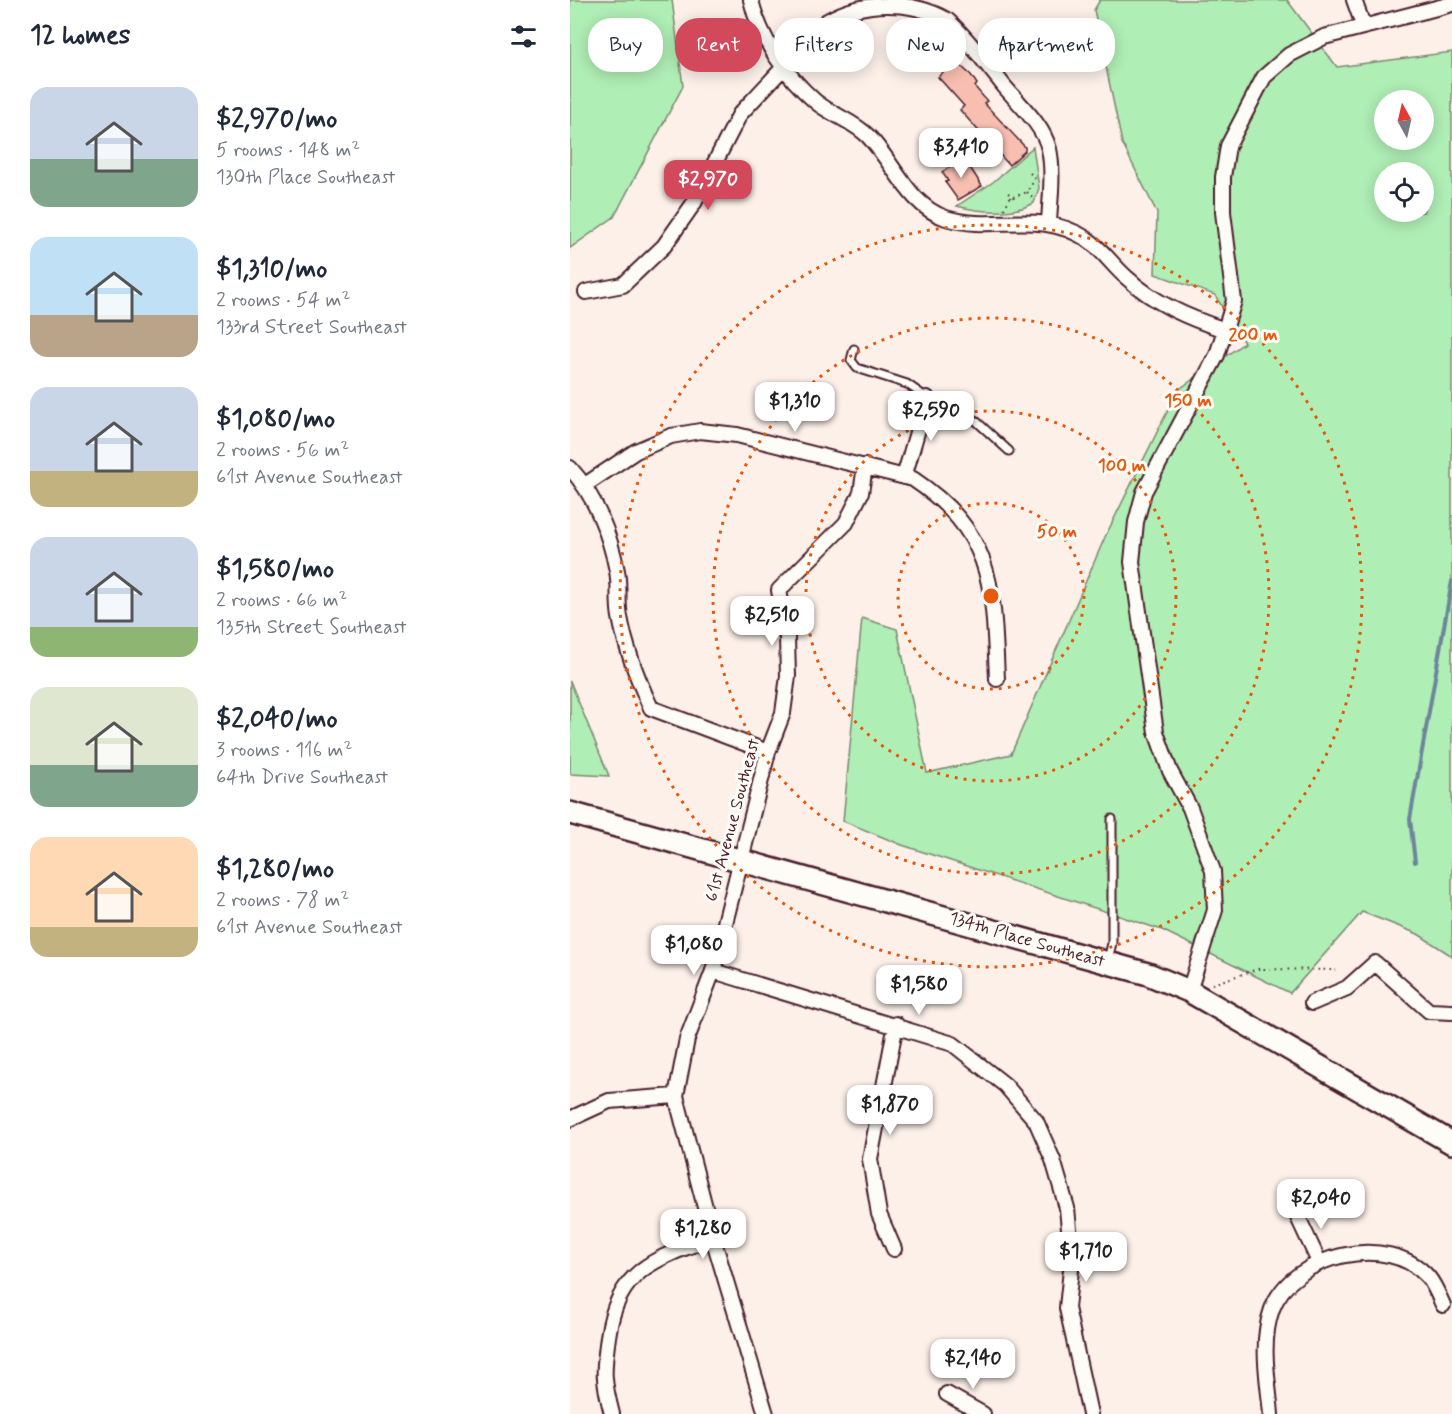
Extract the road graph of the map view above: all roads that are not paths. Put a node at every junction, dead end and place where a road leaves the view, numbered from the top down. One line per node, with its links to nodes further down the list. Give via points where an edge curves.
1 (751, 0): 6 (street)
2 (1354, 0): 5 (street)
3 (1452, 4): 5 (street)
4 (832, 18): 9 (street, via 864,3 885,1 908,3 947,20 1038,126 1048,147 1051,166)
5 (1363, 25): 11 (street, via 1298,50 1264,77 1228,146 1223,212 1234,301)
6 (774, 53)
7 (781, 72): 10 (street, via 740,114 694,203 664,246 623,285)
8 (789, 72): 9 (street, via 817,102 867,134 921,203 943,217 967,224 1018,220)
9 (1049, 223): 11 (street, via 1088,239 1127,279 1161,304)
10 (586, 292)
11 (1225, 330): 26 (street, via 1217,355 1144,492 1132,562 1156,732 1213,871 1215,910)
12 (854, 348): 13 (lane, via 851,360 857,368 907,384)
13 (927, 398): 14 (lane, via 975,420); 17 (street)
14 (1009, 451)
15 (865, 466): 17 (street); 18 (street, via 737,435 700,431 670,436 636,451); 20 (street, 61st Avenue Southeast, via 861,493 846,523 779,590 788,676 783,713)
16 (570, 468): 18 (street)
17 (904, 477): 19 (street, via 934,494 966,526 979,548 995,626)
18 (585, 484): 20 (street, via 617,572 619,615 633,670 651,708)
19 (997, 679)
20 (768, 752): 23 (street, 61st Avenue Southeast)
21 (570, 813): 23 (main road, 134th Place Southeast)
22 (1112, 819): 24 (lane, via 1112,943)
23 (741, 861): 24 (main road, 134th Place Southeast); 25 (street, 61st Avenue Southeast)
24 (1107, 963): 26 (main road, 134th Place Southeast)
25 (713, 971): 29 (street); 30 (street, 61st Avenue Southeast, via 687,1039)
26 (1189, 991): 32 (main road, 134th Place Southeast)
27 (1312, 1003): 28 (street, via 1347,988 1375,963 1429,1011)
28 (1452, 1012)
29 (896, 1024): 35 (street, via 870,1159 879,1214); 42 (street, via 954,1044 1005,1085 1036,1121 1067,1208 1072,1260 1067,1308)
30 (676, 1096): 31 (street, via 609,1101); 34 (street, 61st Avenue Southeast)
31 (570, 1119)
32 (1452, 1143)
33 (1295, 1211): 36 (street)
34 (713, 1238): 39 (street, via 654,1261 625,1284 611,1312 602,1376); 40 (street, 61st Avenue Southeast)
35 (894, 1249)
36 (1319, 1262): 37 (street, via 1343,1253 1369,1252 1404,1260 1428,1276); 43 (street, via 1290,1284 1273,1307 1264,1344)
37 (1443, 1305)
38 (947, 1394): 41 (street)
39 (612, 1414)
40 (766, 1414)
41 (983, 1414)
42 (1090, 1414)
43 (1271, 1414)

